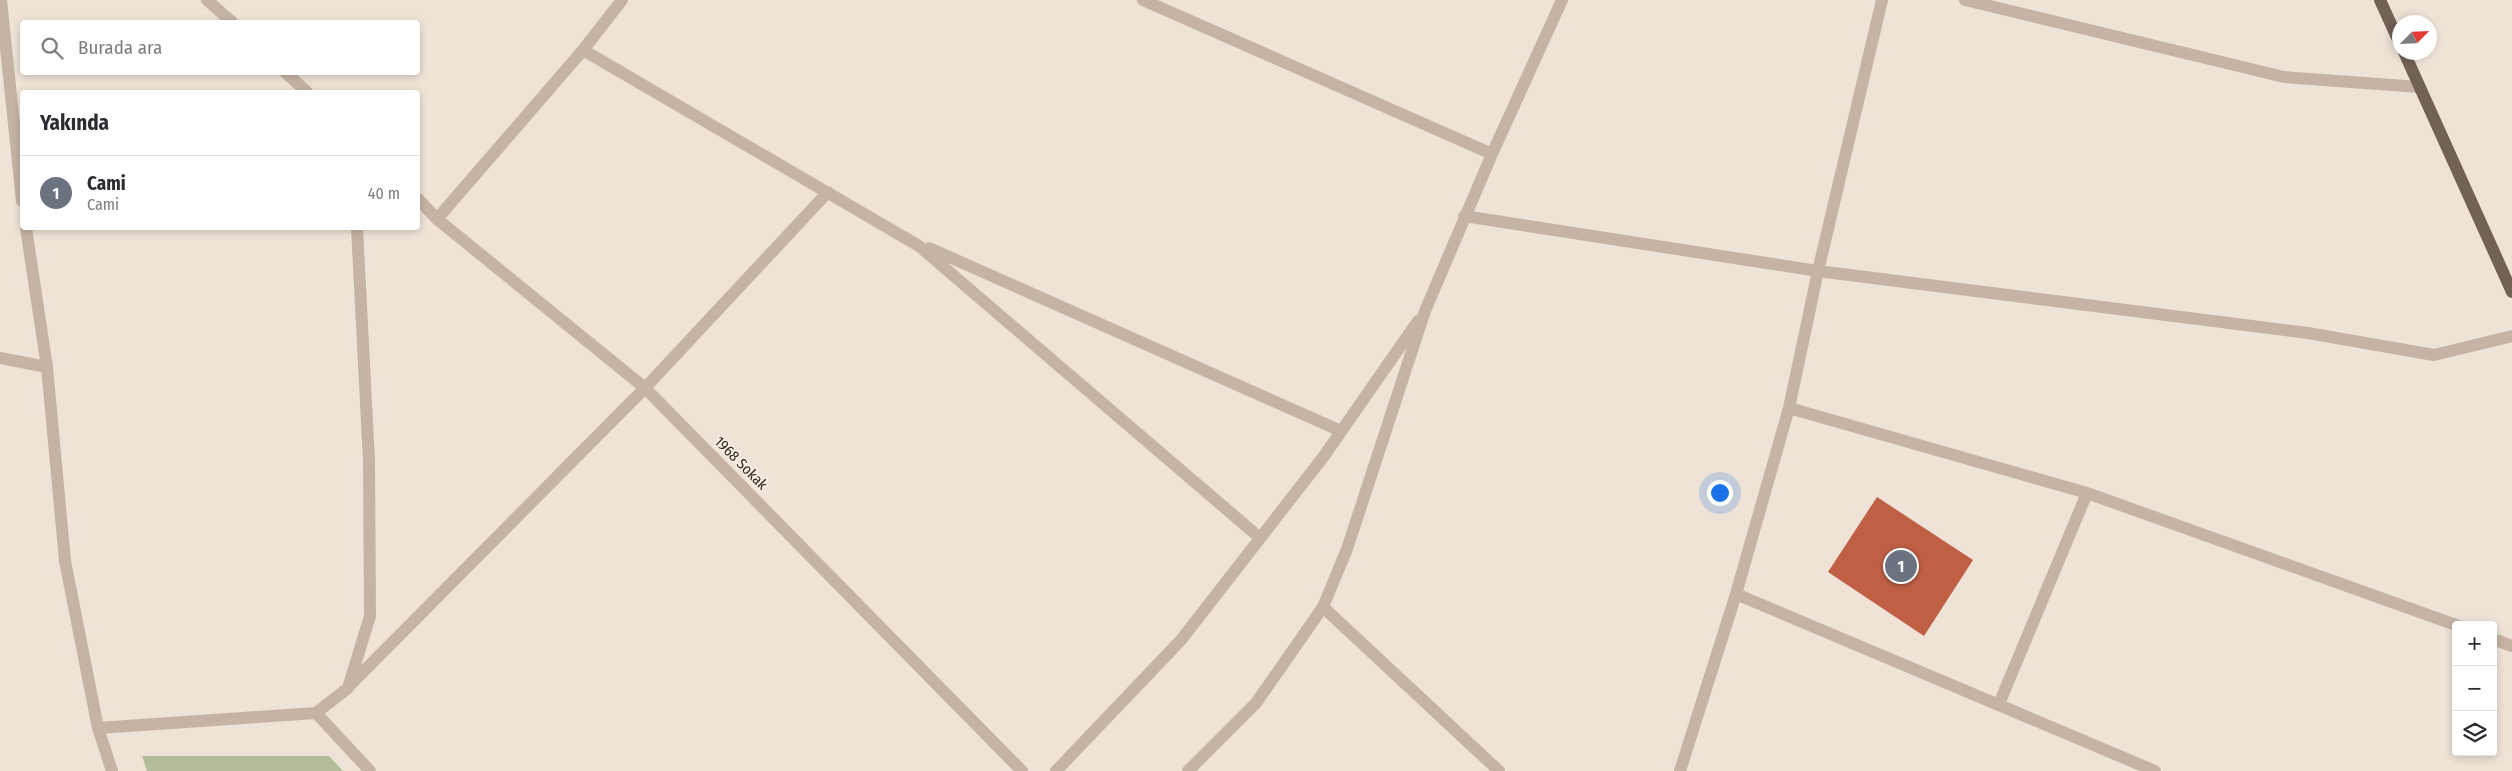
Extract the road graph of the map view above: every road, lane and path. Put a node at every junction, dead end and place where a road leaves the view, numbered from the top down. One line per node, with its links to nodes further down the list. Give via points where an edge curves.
1 (1, 0): 17 (street)
2 (208, 0): 9 (street)
3 (622, 0): 11 (street)
4 (1143, 0): 16 (street)
5 (1562, 0): 16 (street)
6 (1882, 0): 25 (street)
7 (1964, 0): 14 (street, via 2284,76)
8 (2380, 0): 10 (main road)
9 (230, 20)
10 (2392, 26)
11 (583, 50): 18 (street); 21 (street)
12 (2407, 60): 14 (main road)
13 (288, 75): 15 (street)
14 (2419, 87): 26 (main road)
15 (305, 90)
16 (1492, 154): 20 (street)
17 (20, 182)
18 (828, 192): 24 (street); 31 (street)
19 (420, 201): 21 (street, 1968 Sokak)
20 (1464, 216): 25 (street); 27 (street)
21 (438, 219): 31 (street, 1968 Sokak)
22 (26, 230): 30 (street)
23 (357, 230): 41 (street, via 369,461 370,616)
24 (911, 240): 33 (street); 35 (street)
25 (1818, 271): 28 (street, via 2308,333 2434,355); 32 (street)
26 (2512, 292)
27 (1425, 310): 33 (street); 37 (street, via 1353,532)
28 (2512, 336)
29 (0, 358): 30 (street)
30 (46, 366): 44 (street, via 65,561)
31 (645, 388): 41 (street); 47 (street, 1968 Sokak)
32 (1789, 408): 34 (street); 36 (street)
33 (1341, 431): 35 (street)
34 (2087, 493): 38 (street); 42 (street)
35 (1260, 538): 48 (street, via 1180,640)
36 (1736, 594): 42 (street); 51 (street)
37 (1323, 607): 49 (street, via 1256,703); 50 (street)
38 (2452, 624)
39 (2497, 640): 40 (street)
40 (2512, 646)
41 (348, 688): 43 (street)
42 (1999, 704): 52 (street)
43 (316, 712): 44 (street); 46 (street)
44 (98, 728): 45 (street)
45 (112, 771)
46 (370, 771)
47 (1022, 771)
48 (1056, 771)
49 (1188, 771)
50 (1499, 771)
51 (1680, 771)
52 (2155, 771)

